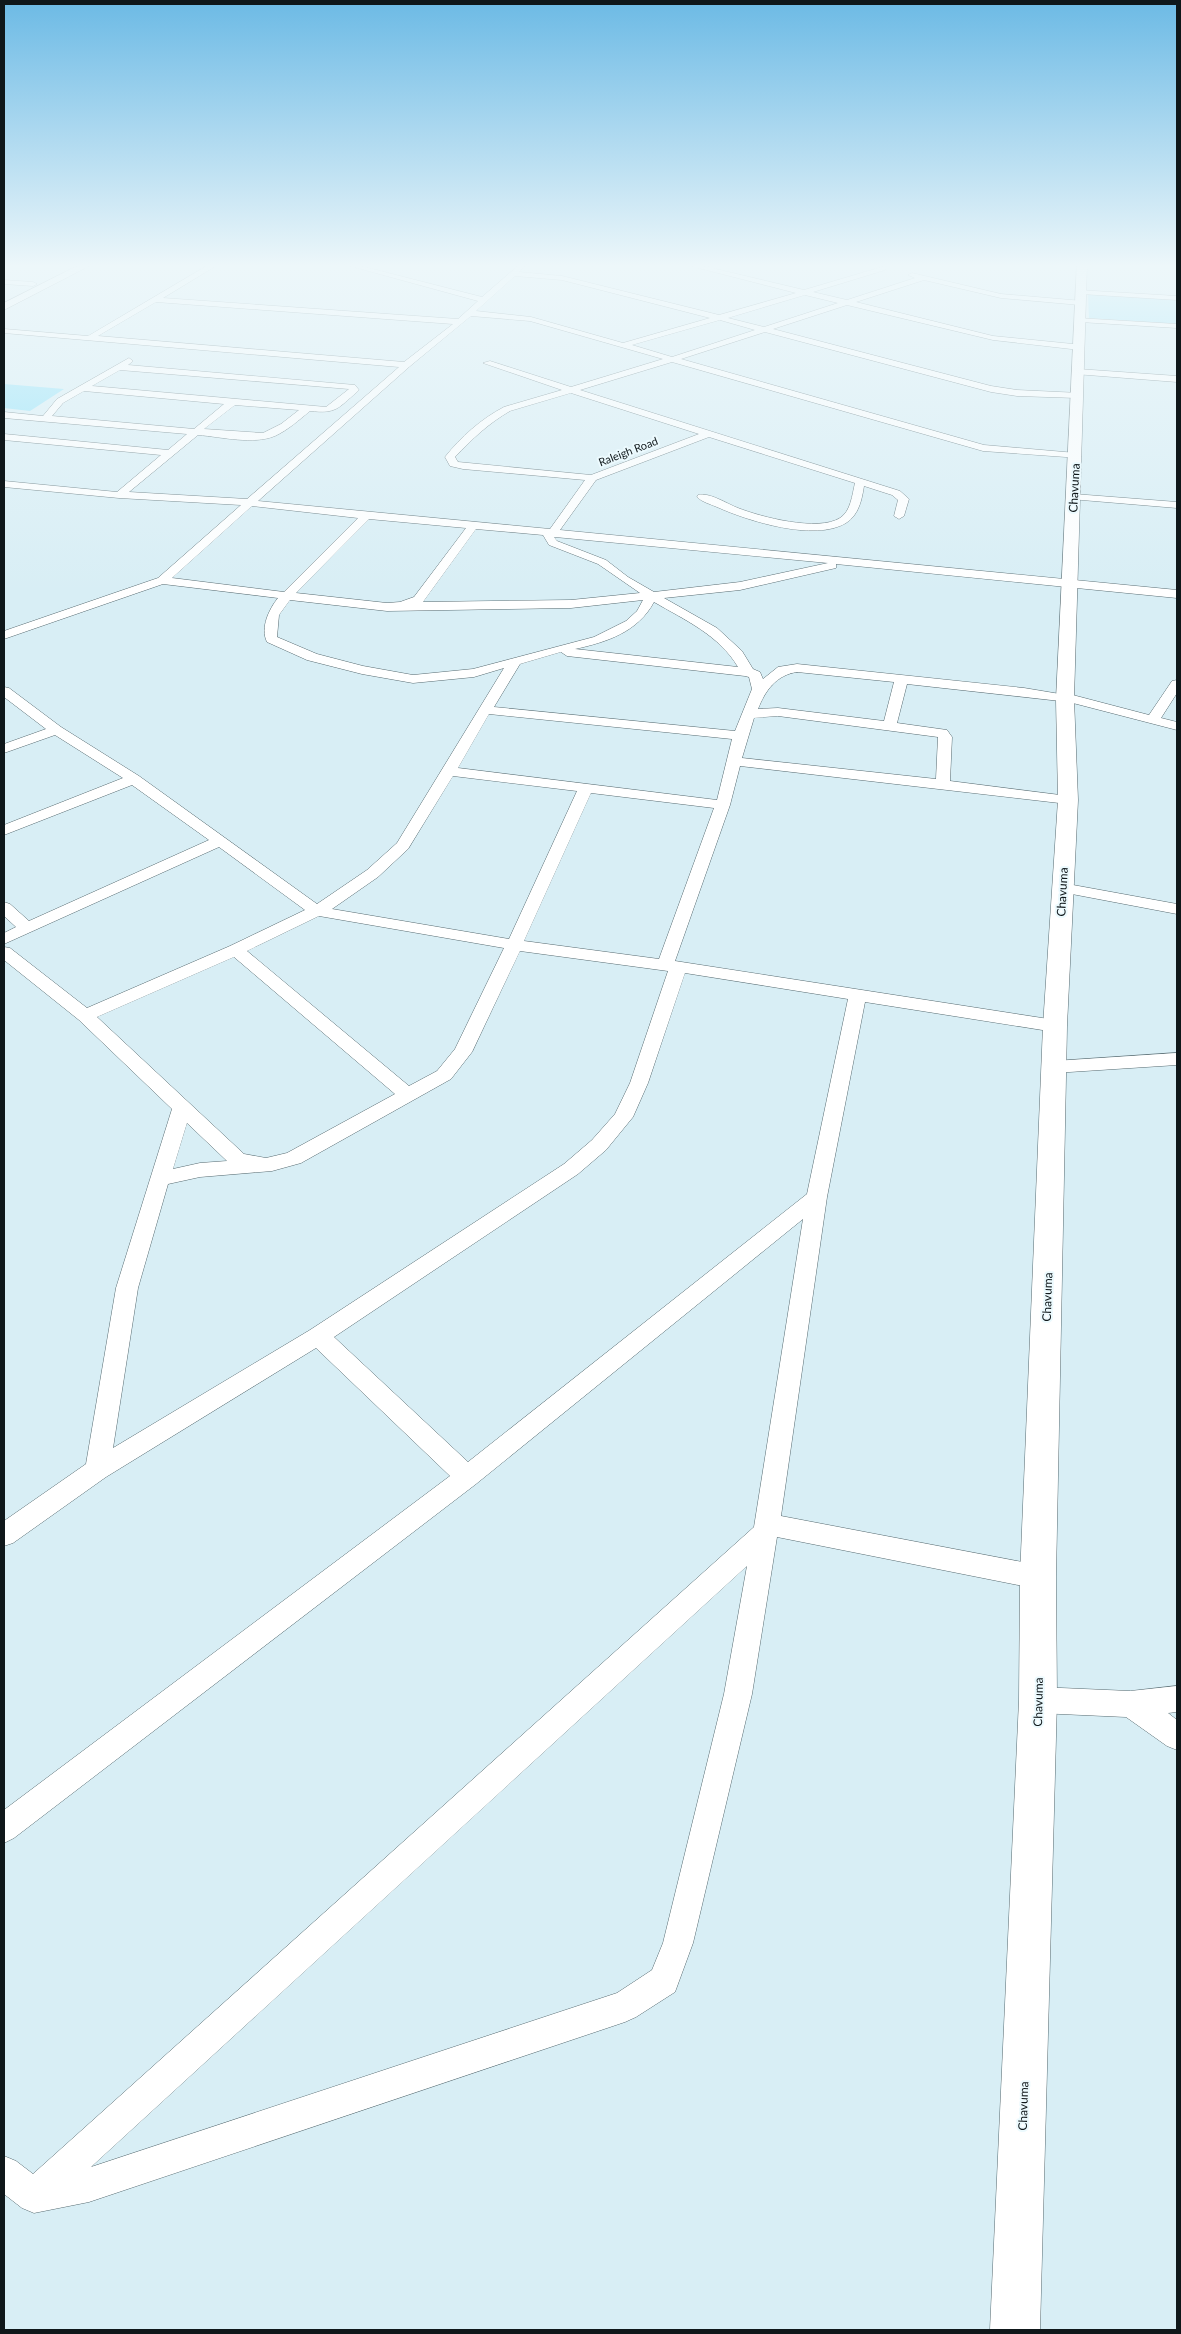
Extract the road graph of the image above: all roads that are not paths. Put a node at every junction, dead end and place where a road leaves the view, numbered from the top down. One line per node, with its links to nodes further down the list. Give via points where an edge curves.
1 (1078, 372): 15 (street, Chavuma)
2 (109, 373): 13 (street)
3 (177, 373): 12 (street)
4 (345, 373): 12 (street)
5 (397, 373): 17 (street)
6 (517, 373): 14 (street)
7 (626, 373): 14 (street)
8 (721, 373): 26 (street, via 983,448)
9 (930, 373): 15 (street, via 991,389)
10 (1091, 373): 11 (street)
11 (1177, 379)
12 (330, 386): 16 (street, via 354,388)
13 (80, 388): 18 (street); 21 (street, via 60,401)
14 (569, 390): 23 (street); 27 (street, via 515,406 492,417 474,430 450,457 454,464 463,466)
15 (1077, 396): 26 (street, Chavuma)
16 (345, 397): 17 (street); 19 (street, via 330,410)
17 (368, 399): 33 (street)
18 (232, 402): 19 (street); 22 (street)
19 (307, 409): 22 (street, via 263,437)
20 (4, 415): 21 (street)
21 (44, 427): 22 (street); 24 (street); 25 (street)
22 (195, 432): 25 (street)
23 (707, 434): 27 (street, Raleigh Road); 28 (street)
24 (4, 437)
25 (168, 453): 30 (street)
26 (1076, 456): 31 (street, Chavuma)
27 (592, 478): 38 (street, Raleigh Road)
28 (860, 482): 32 (street, via 853,511 845,520 830,526 761,519); 36 (street, via 902,496)
29 (4, 484): 30 (street)
30 (119, 495): 33 (street)
31 (1074, 496): 34 (street); 41 (street, Chavuma)
32 (702, 497)
33 (250, 504): 35 (street); 40 (street)
34 (1177, 505)
35 (366, 516): 37 (street); 43 (street)
36 (900, 516)
37 (472, 526): 38 (street); 45 (street, via 418,600)
38 (553, 533): 39 (street); 44 (street, via 548,536 553,543 602,562)
39 (850, 562): 41 (street); 44 (street, via 740,586)
40 (162, 580): 43 (street); 46 (street)
41 (1071, 583): 42 (street); 54 (street, Chavuma)
42 (1177, 594)
43 (287, 596): 45 (street, via 368,607); 48 (street, via 277,604 270,624 271,639 312,657 412,679 474,673)
44 (651, 596): 45 (street, via 571,604); 47 (street, via 630,624 598,640); 49 (street, via 712,632 738,654)
45 (402, 606)
46 (4, 635)
47 (551, 651): 48 (street); 49 (street)
48 (514, 661): 55 (street)
49 (748, 672): 52 (street, via 755,675)
50 (901, 679): 52 (street, via 798,668 783,670); 54 (street); 58 (street)
51 (1177, 684): 57 (street)
52 (759, 689): 56 (street)
53 (4, 691): 60 (street)
54 (1065, 698): 57 (street); 68 (street, Chavuma)
55 (486, 710): 61 (street); 64 (street)
56 (749, 714): 58 (street, via 778,712); 61 (street)
57 (1153, 719): 59 (street)
58 (890, 725): 66 (street, via 945,736)
59 (1177, 726)
60 (56, 730): 62 (street); 65 (street)
61 (740, 736): 63 (street)
62 (4, 749)
63 (734, 761): 66 (street); 69 (street)
64 (449, 771): 67 (street); 75 (street, via 403,846 389,862)
65 (134, 779): 70 (street); 71 (street)
66 (943, 784): 68 (street)
67 (586, 788): 69 (street); 78 (street)
68 (1068, 800): 72 (street, Chavuma)
69 (723, 805): 81 (street)
70 (4, 830)
71 (220, 841): 75 (street); 76 (street)
72 (1062, 888): 74 (street); 84 (street, Chavuma)
73 (4, 907): 76 (street)
74 (1177, 909)
75 (317, 911): 78 (street); 79 (street)
76 (27, 928): 77 (street)
77 (4, 939)
78 (514, 945): 81 (street); 87 (street, via 463,1052 444,1075)
79 (236, 950): 83 (street); 87 (street)
80 (4, 952): 83 (street)
81 (672, 966): 82 (street); 92 (street, via 640,1083 623,1117 599,1145 571,1169)
82 (857, 996): 84 (street); 91 (street)
83 (85, 1016): 88 (street)
84 (1055, 1026): 86 (street, Chavuma)
85 (1177, 1059): 86 (street)
86 (1054, 1066): 97 (street, Chavuma)
87 (408, 1095): 89 (street, via 294,1158 268,1166)
88 (181, 1109): 89 (street, via 237,1159); 90 (street)
89 (253, 1166): 90 (street, via 200,1170)
90 (160, 1179): 93 (street, via 127,1288)
91 (817, 1198): 94 (street); 95 (street)
92 (318, 1336): 93 (street); 94 (street)
93 (97, 1470): 96 (street)
94 (467, 1477): 102 (street)
95 (766, 1529): 97 (street); 104 (street); 104 (street, via 738,1694 678,1944 664,1981 625,2006 88,2185)
96 (4, 1535)
97 (1038, 1577): 99 (street, Chavuma)
98 (1177, 1699): 100 (street)
99 (1038, 1700): 100 (street); 105 (street, Chavuma)
100 (1130, 1704): 101 (street)
101 (1177, 1736)
102 (4, 1828)
103 (4, 2173): 104 (street)
104 (34, 2196)
105 (1015, 2330)

